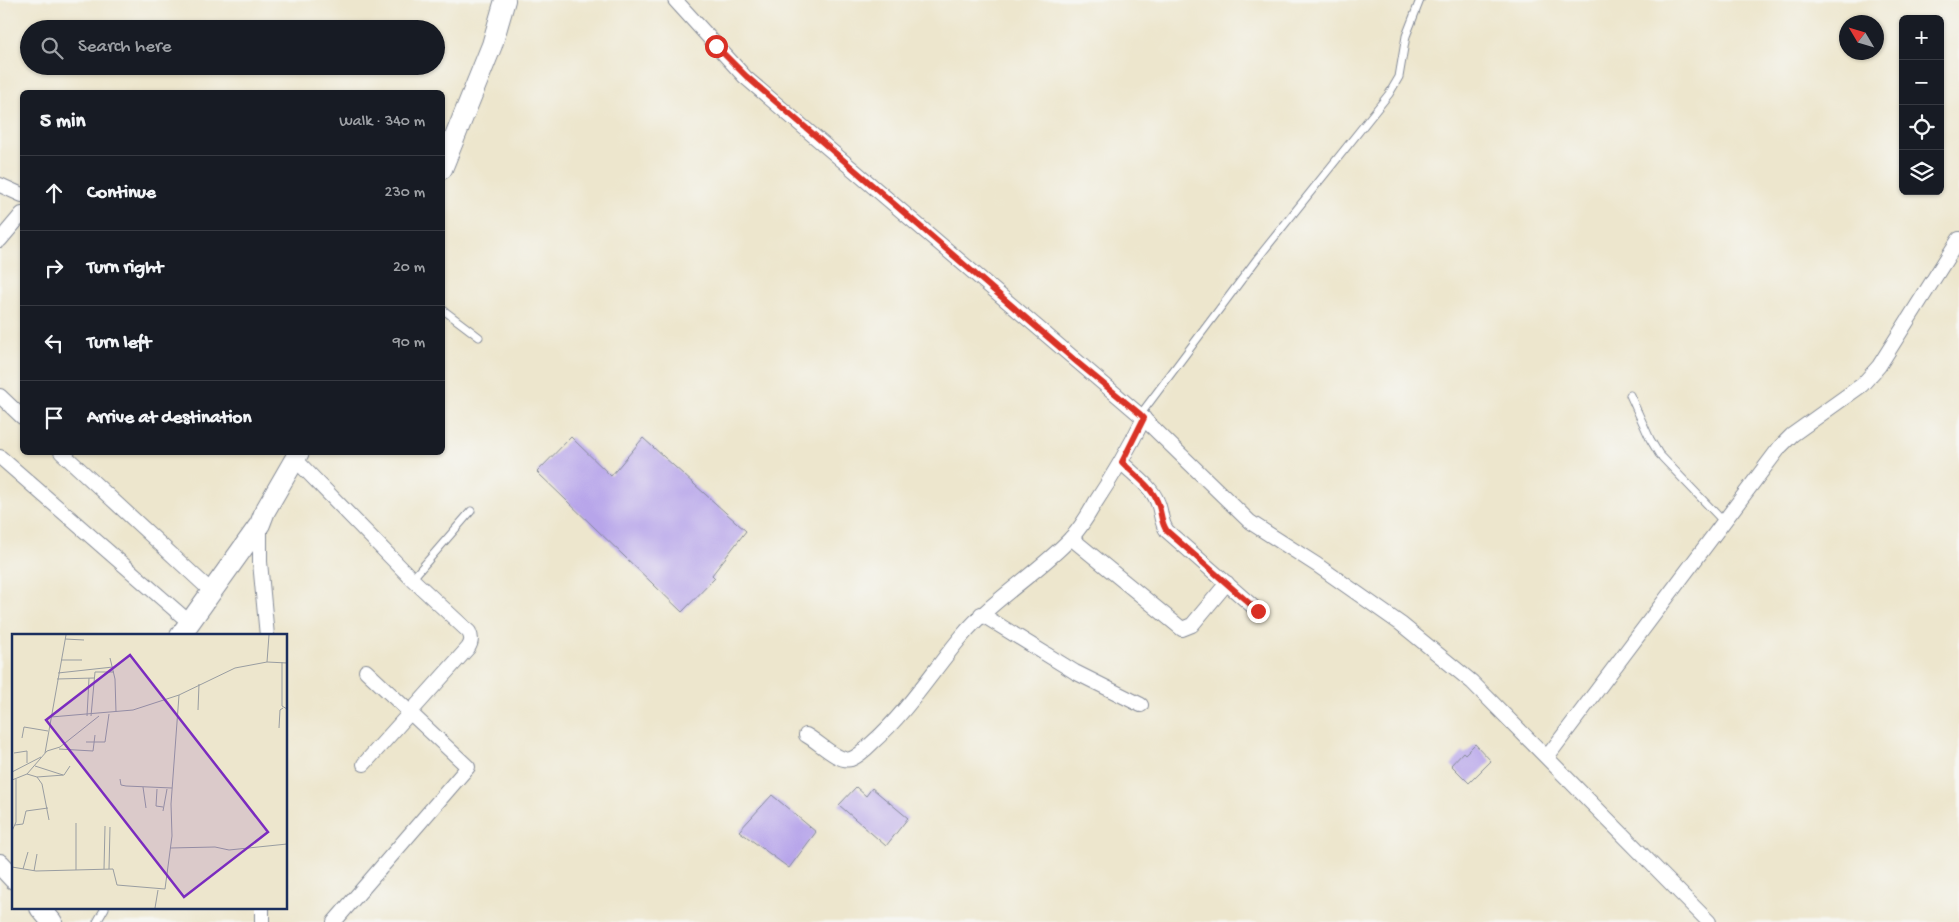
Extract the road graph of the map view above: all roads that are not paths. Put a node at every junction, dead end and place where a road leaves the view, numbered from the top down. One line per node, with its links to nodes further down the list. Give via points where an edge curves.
1 (505, 0): 4 (street, via 492,45)
2 (675, 0): 15 (street, via 746,76)
3 (1420, 0): 15 (lane, via 1402,48 1395,85 1258,259)
4 (445, 162)
5 (0, 185): 6 (street)
6 (20, 194)
7 (20, 216): 9 (street)
8 (1959, 239): 21 (street, via 1879,366 1862,385 1792,435)
9 (0, 240)
10 (445, 310): 11 (lane)
11 (479, 337)
12 (1630, 395): 21 (lane, via 1659,454)
13 (0, 396): 14 (street)
14 (20, 415)
15 (1142, 416): 19 (street); 35 (street, via 1250,522 1401,624 1472,682)
16 (64, 455): 26 (street)
17 (297, 456): 22 (street); 24 (street)
18 (0, 457): 29 (street)
19 (1122, 462): 23 (street); 25 (street, via 1154,494 1167,531)
20 (471, 511): 24 (lane)
21 (1723, 521): 35 (street)
22 (260, 524): 26 (street); 30 (street)
23 (1072, 538): 25 (street, via 1182,629 1192,625); 28 (street)
24 (412, 579): 33 (street, via 469,632 471,644)
25 (1227, 583): 27 (street)
26 (211, 591): 29 (street)
27 (1258, 611)
28 (981, 614): 32 (street, via 1075,672); 34 (street, via 913,700 862,752 844,760)
29 (184, 629)
30 (267, 634)
31 (366, 670): 33 (street)
32 (1141, 705)
33 (410, 712): 36 (street); 41 (street, via 468,767)
34 (806, 735)
35 (1547, 757): 42 (street)
36 (364, 764)
37 (42, 910): 39 (street)
38 (104, 910): 40 (lane)
39 (52, 922)
40 (97, 922)
41 (334, 922)
42 (1709, 922)

